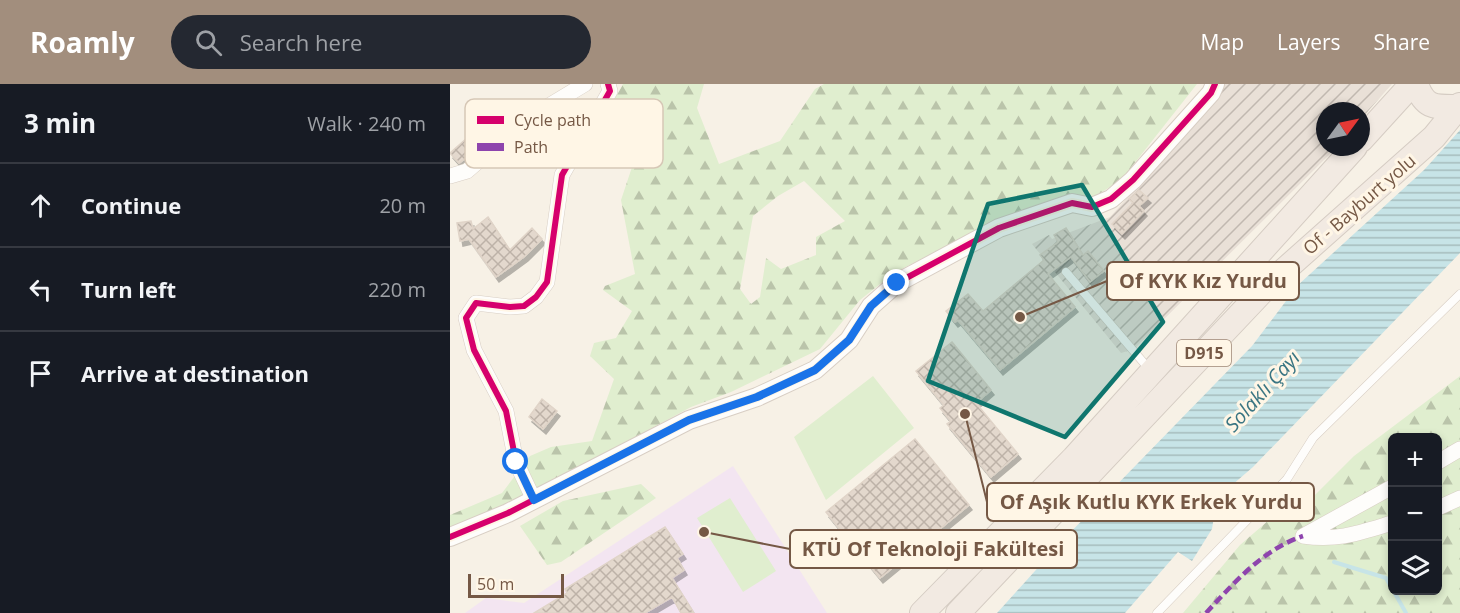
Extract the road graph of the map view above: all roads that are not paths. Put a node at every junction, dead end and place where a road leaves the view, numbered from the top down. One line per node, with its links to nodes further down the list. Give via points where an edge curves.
1 (585, 84): 5 (street)
2 (608, 84): 6 (street, via 610,91)
3 (1215, 84): 20 (street, via 1133,180 1111,199 1092,207 1072,203 999,228 897,283 871,306 849,340 815,370 757,397 689,420)
4 (1413, 84): 7 (highway, via 1421,99 1436,107); 8 (highway)
5 (560, 99)
6 (605, 99)
7 (1459, 106): 25 (highway, Of - Bayburt yolu / D915, via 1434,137 1271,282)
8 (1370, 130)
9 (1347, 156): 15 (highway, Of - Bayburt yolu / D915)
10 (470, 168): 12 (street)
11 (565, 168): 20 (street, via 547,282 524,306 476,303 466,318 474,350 506,411 516,462)
12 (450, 176)
13 (1066, 272): 15 (lane)
14 (1460, 294): 26 (lane, via 1313,438 1287,479)
15 (1152, 372): 24 (highway, Of - Bayburt yolu / D915)
16 (1460, 449): 17 (street)
17 (1442, 459)
18 (1388, 489): 22 (street, via 1302,536 1326,540 1350,537)
19 (1460, 498): 21 (street)
20 (534, 500): 23 (street)
21 (1442, 506)
22 (1388, 524)
23 (450, 537)
24 (922, 613)
25 (958, 613)
26 (1157, 613)

